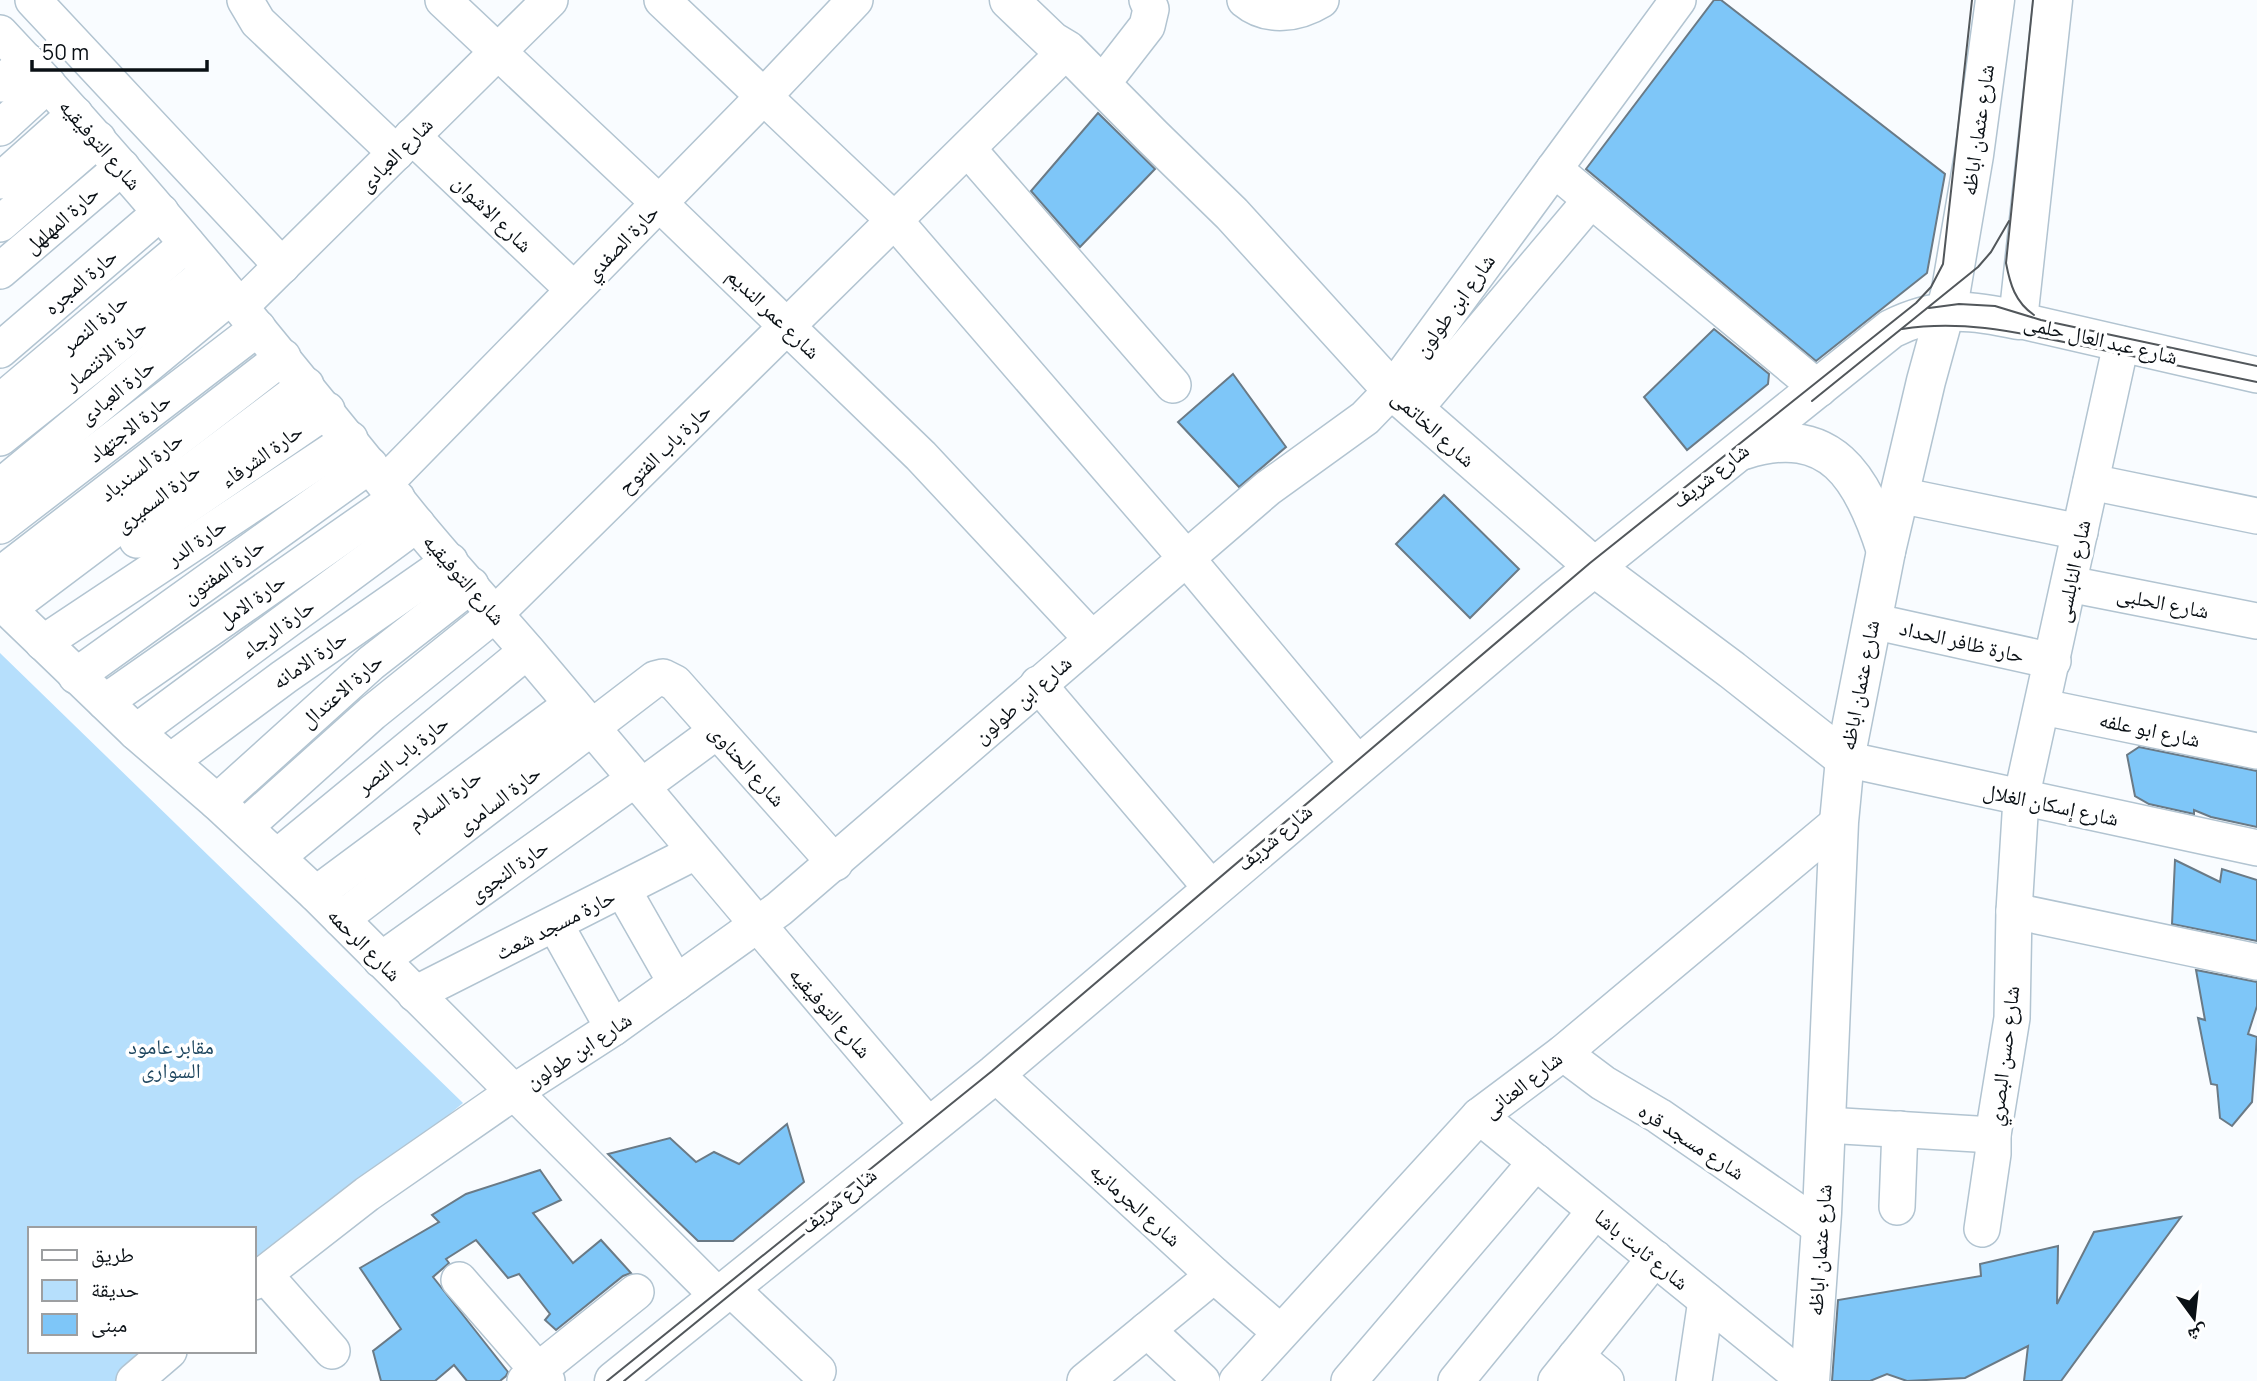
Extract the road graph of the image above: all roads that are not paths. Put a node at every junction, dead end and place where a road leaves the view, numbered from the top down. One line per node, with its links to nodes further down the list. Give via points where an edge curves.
1 (33, 0): 35 (street)
2 (245, 0): 24 (street, شارع الاشوان, via 258,22)
3 (443, 0): 17 (street, شارع عمر النديم)
4 (550, 0): 17 (street, شارع العبادى)
5 (662, 0): 21 (street)
6 (855, 0): 21 (street, حارة الصفدي)
7 (1009, 0): 16 (main road, شارع الخاتمى)
8 (1032, 0): 16 (main road, شارع الخاتمى, via 1062,33)
9 (1147, 0): 20 (street, via 1151,9 1147,26)
10 (1245, 0): 11 (street, via 1285,14)
11 (1321, 0)
12 (1678, 0): 27 (street, شارع ابن طولون)
13 (1995, 0): 39 (main road, شارع عثمان اباظه, via 1963,222)
14 (2053, 0): 40 (main road)
15 (0, 33): 18 (street, شارع التوفيقيه)
16 (1068, 50): 20 (main road, شارع الخاتمى); 25 (street, حارة باب الفتوح)
17 (498, 52): 24 (street, شارع العبادى); 30 (street, شارع عمر النديم)
18 (37, 73): 19 (street); 22 (street, شارع التوفيقيه); 23 (street)
19 (0, 84)
20 (1102, 84): 49 (main road, شارع الخاتمى, via 1232,214)
21 (764, 96): 30 (street, حارة الصفدي); 32 (street)
22 (86, 126): 26 (street, شارع التوفيقيه); 28 (street); 33 (street)
23 (0, 128)
24 (404, 145): 35 (street, شارع العبادى); 37 (street, شارع الاشوان)
25 (968, 149): 32 (street, حارة باب الفتوح); 46 (street)
26 (122, 167): 31 (street, شارع التوفيقيه); 36 (street, حارة المهلهل)
27 (1554, 169): 29 (street); 49 (street, شارع ابن طولون)
28 (0, 181)
29 (1590, 201): 47 (street); 49 (street)
30 (659, 203): 37 (street, حارة الصفدي); 41 (street, شارع عمر النديم)
31 (161, 212): 34 (street, شارع التوفيقيه); 43 (street, حارة المجره)
32 (895, 221): 41 (street, حارة باب الفتوح); 60 (street)
33 (0, 224)
34 (187, 244): 38 (street, شارع التوفيقيه); 50 (street, حارة النصر)
35 (282, 266): 38 (street, شارع العبادى)
36 (0, 271)
37 (574, 290): 52 (street, حارة الصفدي)
38 (235, 300): 44 (street, شارع التوفيقيه); 50 (street, حارة الانتصار); 54 (street, حارة العبادى); 57 (street, حارة الاجتهاد)
39 (1944, 311): 40 (main road, شارع عبد العال حلمى); 47 (main road, شارع شريف, via 1915,317 1891,329); 55 (main road, شارع عثمان اباظه)
40 (2018, 320): 42 (street, شارع عبد العال حلمى)
41 (788, 327): 66 (street, حارة باب الفتوح); 69 (street, شارع عمر النديم, via 921,456)
42 (2121, 344): 45 (street, شارع عبد العال حلمى); 53 (street, شارع النابلسى)
43 (0, 350)
44 (283, 357): 48 (street, شارع التوفيقيه); 63 (street, حارة السندباد)
45 (2257, 375)
46 (1173, 385)
47 (1819, 388): 51 (main road, شارع شريف)
48 (316, 397): 52 (street, شارع التوفيقيه); 65 (street, حارة السميرى)
49 (1403, 400): 60 (street, شارع ابن طولون, via 1365,418 1268,488); 61 (main road, شارع الخاتمى)
50 (2, 422)
51 (1742, 450): 59 (main road, via 1779,442 1804,444 1828,454 1850,471 1864,493); 61 (main road, شارع شريف)
52 (384, 482): 62 (street, شارع التوفيقيه); 70 (street, حارة الدر); 73 (street, حارة المفتون); 76 (street, حارة الامل); 80 (street, حارة الرجاء)
53 (2091, 482): 56 (street); 58 (street, شارع النابلسى)
54 (0, 487)
55 (1899, 495): 58 (street); 59 (main road, شارع عثمان اباظه)
56 (2257, 516)
57 (0, 526)
58 (2080, 532): 64 (street, شارع النابلسى)
59 (1886, 551): 67 (main road, شارع عثمان اباظه)
60 (1187, 559): 69 (street, شارع ابن طولون); 84 (street)
61 (1594, 567): 82 (main road, شارع الخاتمى); 84 (main road, شارع شريف)
62 (461, 573): 66 (street, شارع التوفيقيه); 83 (street, حارة الامانه, via 284,677); 87 (street, حارة الاعتدال, via 371,663)
63 (0, 575)
64 (2069, 584): 68 (street, شارع الحلبى); 72 (street, شارع النابلسى)
65 (4, 605): 70 (street, شارع الرحمه)
66 (495, 614): 71 (street, شارع التوفيقيه); 89 (street, حارة باب الفتوح, via 372,713)
67 (1872, 621): 72 (street, حارة ظافر الحداد); 82 (main road, شارع عثمان اباظه)
68 (2257, 621)
69 (1092, 639): 75 (street, شارع ابن طولون)
70 (43, 643): 73 (street, شارع الرحمه)
71 (527, 651): 78 (street, شارع التوفيقيه); 92 (street, حارة باب النصر)
72 (2053, 661): 77 (street, شارع النابلسى)
73 (76, 676): 76 (street, شارع الرحمه)
74 (656, 679): 78 (street, حارة السامرى); 79 (street, شارع الحناوى, via 669,678)
75 (1038, 684): 93 (street, شارع ابن طولون); 94 (street)
76 (105, 702): 80 (street, شارع الرحمه)
77 (2043, 707): 81 (street, شارع ابو علفه); 86 (street, شارع النابلسى)
78 (582, 716): 85 (street, شارع التوفيقيه); 96 (street, حارة السلام); 98 (street, حارة السامرى)
79 (717, 731): 85 (street, حارة النجوى); 93 (street, شارع الحناوى)
80 (136, 732): 83 (street, شارع الرحمه)
81 (2257, 751)
82 (1844, 759): 86 (street, شارع إسكان الغلال); 88 (main road, شارع عثمان اباظه)
83 (171, 761): 87 (street, شارع الرحمه)
84 (1359, 765): 94 (main road, شارع شريف)
85 (638, 783): 91 (street, شارع التوفيقيه); 101 (street, حارة النجوى)
86 (2021, 799): 90 (street, شارع إسكان الغلال); 97 (street, شارع حسن البصري)
87 (218, 802): 89 (street, شارع الرحمه)
88 (1839, 822): 106 (street, شارع العنانى); 110 (main road, شارع عثمان اباظه)
89 (245, 828): 92 (street, شارع الرحمه)
90 (2257, 848)
91 (695, 852): 95 (street, حارة مسجد شعث); 100 (street, شارع التوفيقيه)
92 (277, 857): 96 (street, شارع الرحمه)
93 (835, 863): 100 (street, شارع ابن طولون)
94 (1212, 889): 107 (main road, شارع شريف)
95 (623, 890): 99 (street, حارة مسجد شعث); 103 (street)
96 (316, 894): 98 (street, شارع الرحمه)
97 (2014, 911): 102 (street); 113 (street, شارع حسن البصري, via 2012,1018)
98 (341, 919): 101 (street, شارع الرحمه)
99 (555, 924): 104 (street, حارة مسجد شعث); 105 (street)
100 (757, 926): 103 (street, شارع ابن طولون); 111 (street, شارع التوفيقيه)
101 (382, 960): 104 (street, شارع الرحمه)
102 (2257, 962)
103 (676, 983): 105 (street, شارع ابن طولون)
104 (415, 994): 108 (street, شارع الرحمه)
105 (613, 1028): 108 (street, شارع ابن طولون)
106 (1563, 1053): 109 (street, شارع العنانى); 117 (street, شارع مسجد قره)
107 (995, 1074): 111 (main road, شارع شريف); 120 (street, شارع الجرمانيه)
108 (514, 1092): 121 (street, شارع ابن طولون, via 334,1217); 124 (street, شارع الرحمه)
109 (1479, 1116): 114 (street, شارع ثابت باشا); 127 (street, شارع العنانى)
110 (1826, 1125): 112 (street); 117 (main road, شارع عثمان اباظه)
111 (929, 1126): 124 (main road, شارع شريف)
112 (1900, 1129): 113 (street); 115 (street)
113 (1993, 1135): 118 (street, شارع حسن البصري)
114 (1536, 1163): 116 (street, شارع ثابت باشا); 138 (street)
115 (1898, 1207)
116 (1595, 1211): 119 (street, شارع ثابت باشا); 139 (street)
117 (1821, 1228): 142 (main road, شارع عثمان اباظه)
118 (1982, 1229)
119 (1655, 1258): 125 (street, شارع ثابت باشا); 130 (street)
120 (1214, 1275): 126 (street); 127 (street, شارع الجرمانيه)
121 (259, 1278): 128 (street)
122 (459, 1280): 132 (street)
123 (636, 1292): 132 (street)
124 (725, 1293): 131 (street, شارع الرحمه); 134 (main road, شارع شريف)
125 (1706, 1300): 141 (street); 142 (street, شارع ثابت باشا)
126 (1147, 1330): 135 (street); 136 (street)
127 (1280, 1332): 137 (street, شارع العنانى)
128 (332, 1351)
129 (167, 1353): 133 (street)
130 (1566, 1369): 140 (street)
131 (818, 1371)
132 (537, 1377)
133 (134, 1381)
134 (614, 1381)
135 (1084, 1381)
136 (1202, 1381)
137 (1237, 1381)
138 (1349, 1381)
139 (1456, 1381)
140 (1606, 1381)
141 (1694, 1381)
142 (1808, 1381)

